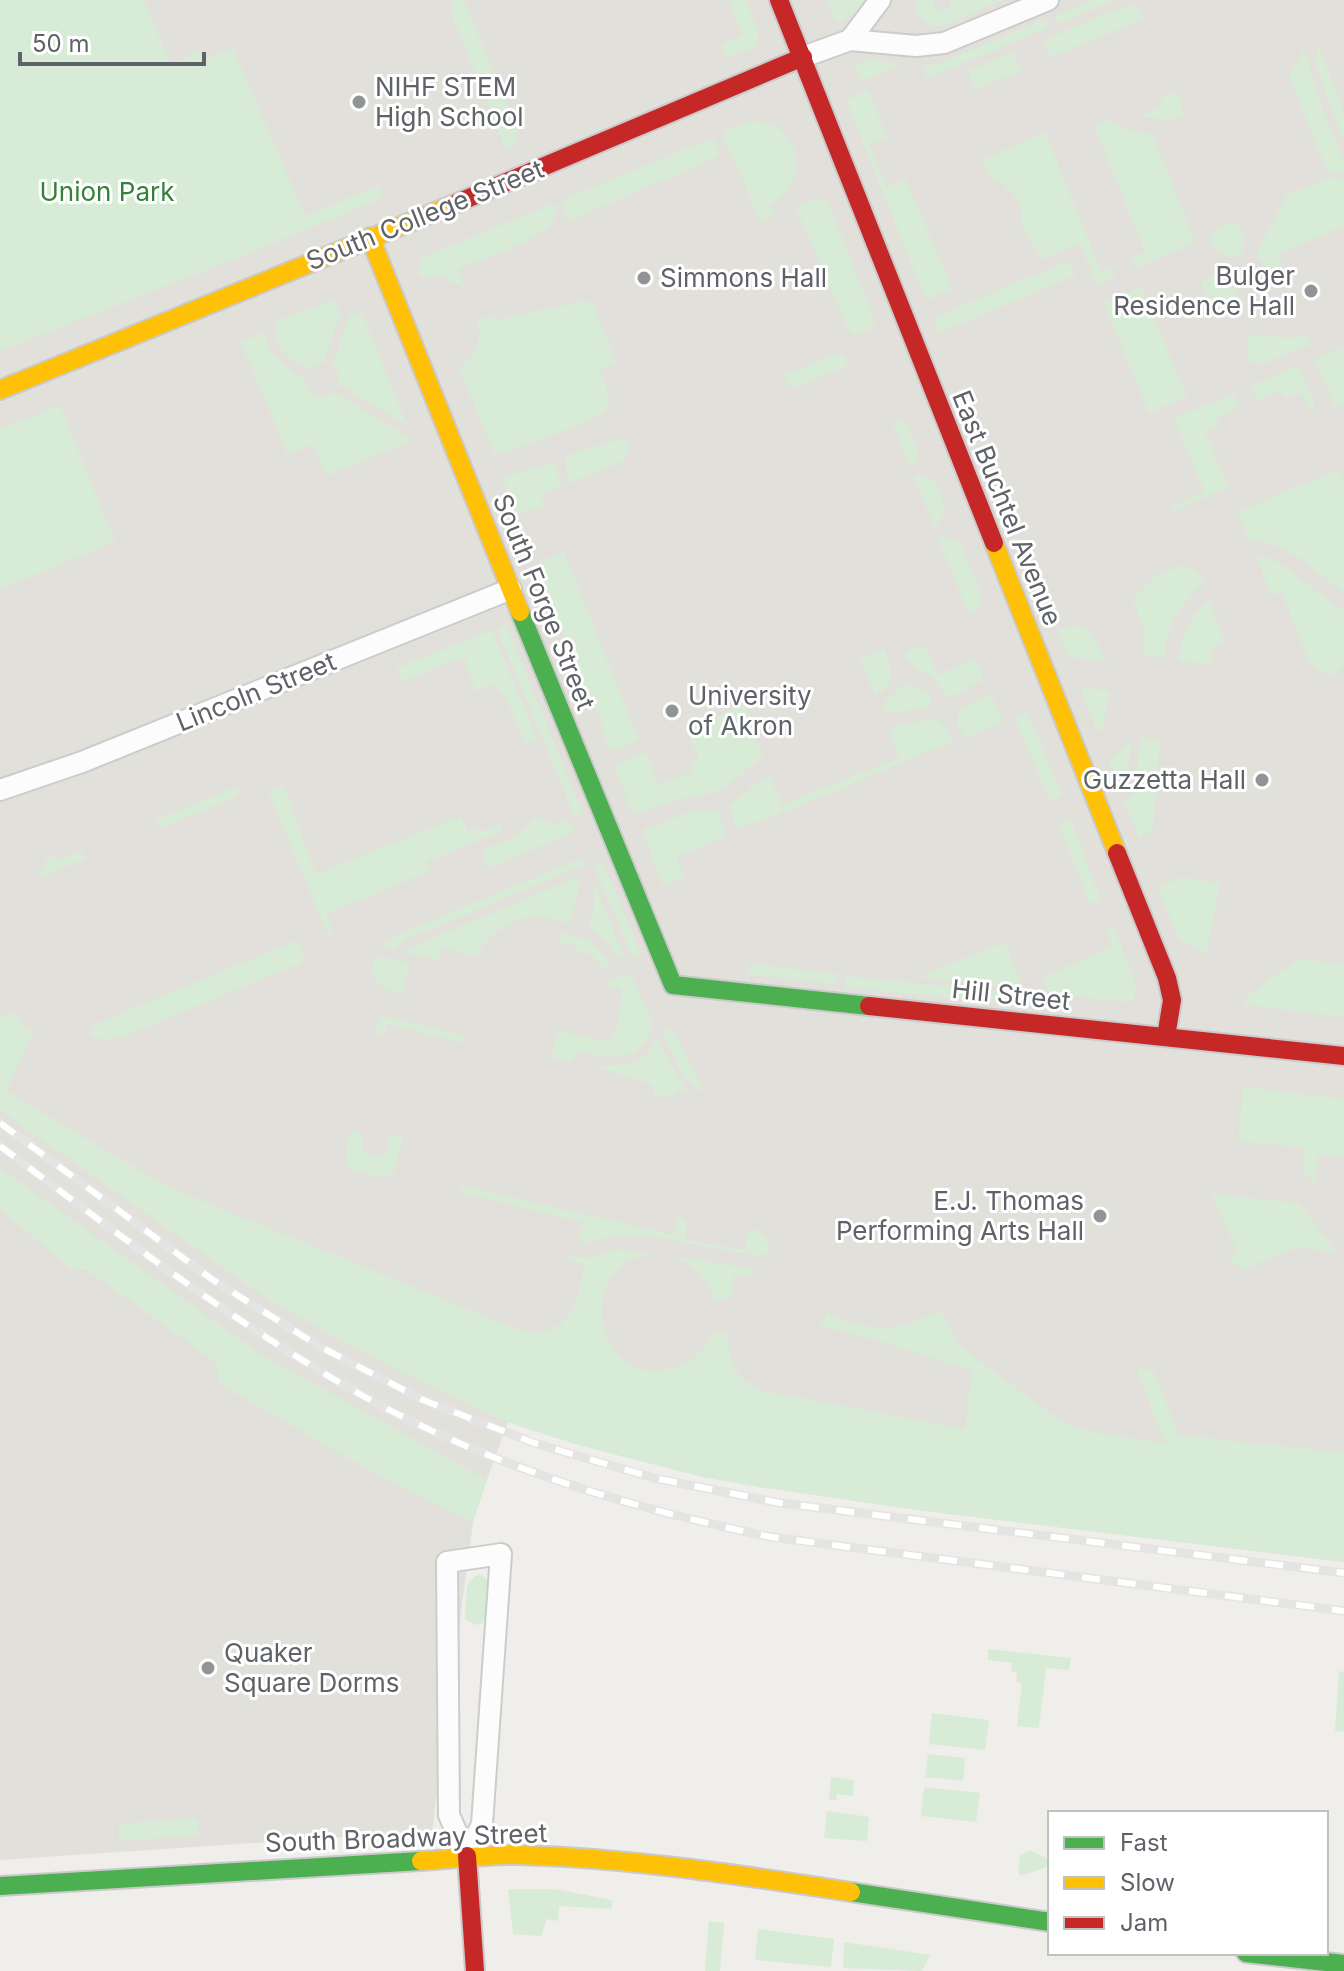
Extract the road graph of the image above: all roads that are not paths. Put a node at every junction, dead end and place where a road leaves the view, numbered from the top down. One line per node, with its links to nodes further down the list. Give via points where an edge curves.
1 (779, 0): 5 (main road, East Buchtel Avenue)
2 (880, 0): 4 (street)
3 (1048, 0): 4 (street, South College Street, via 944,43)
4 (850, 40): 5 (street, South College Street)
5 (803, 57): 6 (main road, South College Street); 11 (main road, East Buchtel Avenue, via 1167,978 1172,1000)
6 (370, 237): 7 (main road, South College Street); 8 (main road, South Forge Street)
7 (0, 390)
8 (511, 589): 9 (street, Lincoln Street); 10 (main road, South Forge Street)
9 (0, 790)
10 (673, 985): 11 (main road, Hill Street)
11 (1166, 1037): 12 (main road, Hill Street)
12 (1344, 1056)
13 (467, 1856): 13 (street, via 482,1824 501,1554 447,1562 449,1815); 14 (main road, South Broadway Street); 15 (main road, South Broadway Street, via 612,1861 763,1878); 18 (main road)
14 (0, 1886)
15 (1048, 1922)
16 (1264, 1955): 17 (main road)
17 (1344, 1964)
18 (475, 1971)

